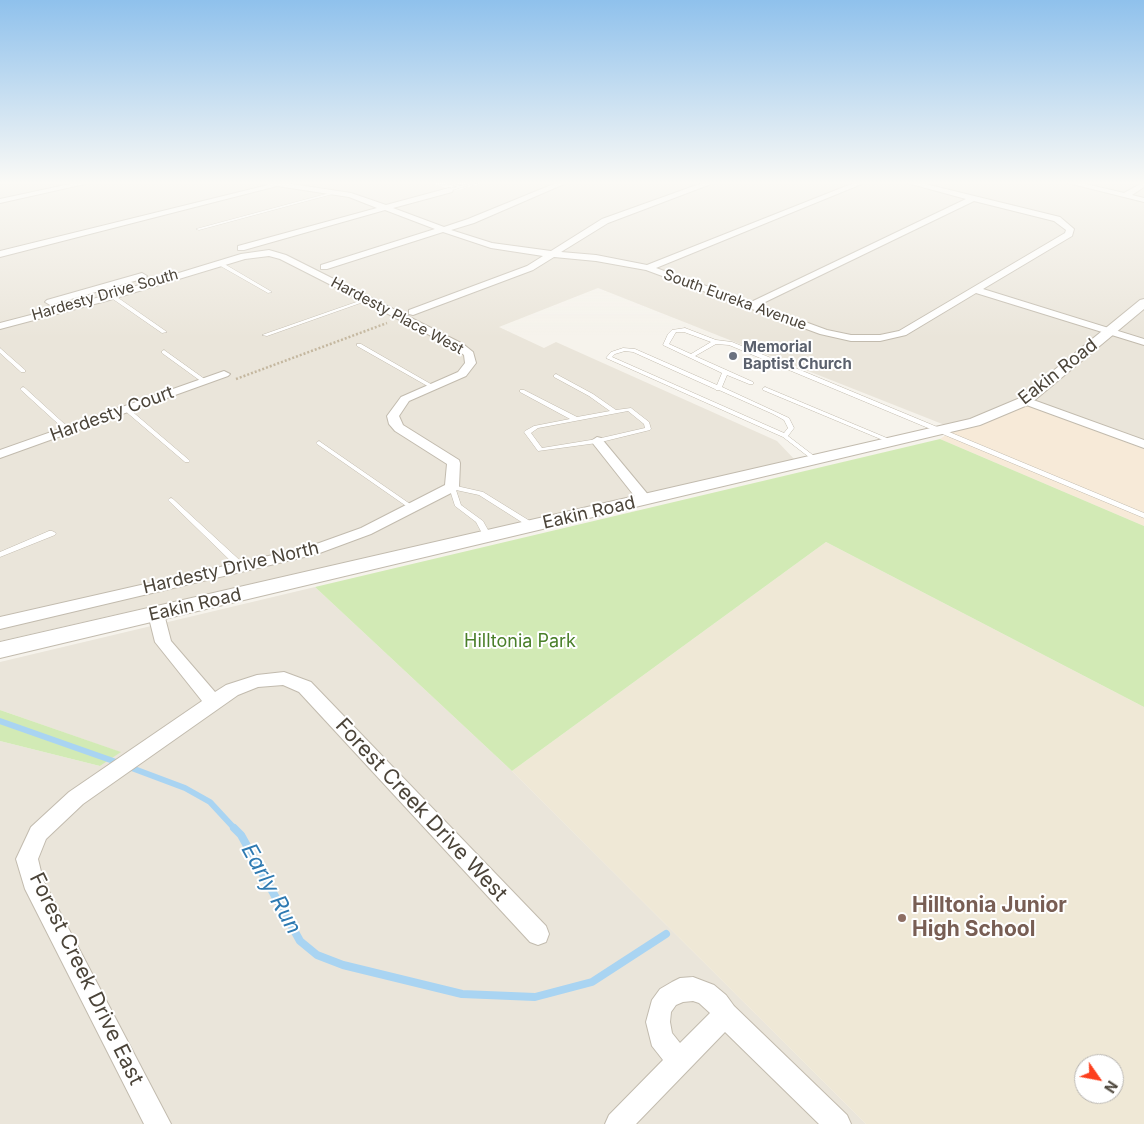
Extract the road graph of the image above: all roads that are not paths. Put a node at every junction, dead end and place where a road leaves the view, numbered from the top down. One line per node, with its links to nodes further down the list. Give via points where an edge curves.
1 (83, 233): 10 (street)
2 (296, 233): 19 (street)
3 (432, 233): 13 (street)
4 (453, 233): 11 (street, South Eureka Avenue, via 491,246)
5 (586, 233): 11 (street)
6 (734, 233): 14 (street)
7 (900, 233): 21 (street)
8 (1069, 233): 15 (street, South Eureka Avenue)
9 (269, 253): 12 (street, Hardesty Drive South); 18 (street, Hardesty Place West)
10 (0, 254)
11 (555, 254): 14 (street, South Eureka Avenue); 22 (street, via 516,274)
12 (219, 263): 16 (lane); 17 (street, Hardesty Drive South)
13 (324, 267)
14 (648, 268): 21 (street, South Eureka Avenue)
15 (975, 290): 21 (street, South Eureka Avenue, via 902,333 880,338 852,338 824,332); 24 (street)
16 (270, 292)
17 (112, 296): 23 (street, Hardesty Drive South); 25 (lane)
18 (367, 300): 26 (lane); 39 (street, Hardesty Place West, via 469,354 472,363 468,369)
19 (50, 302)
20 (1144, 303): 24 (street, Eakin Road)
21 (750, 306)
22 (413, 312)
23 (0, 326)
24 (1109, 331): 28 (street); 44 (street, Eakin Road)
25 (164, 332)
26 (265, 335)
27 (714, 342): 32 (lane); 32 (lane, via 680,329 671,334 666,345); 49 (lane, via 730,344)
28 (1144, 342)
29 (359, 345): 39 (lane)
30 (0, 350): 33 (lane)
31 (164, 352): 37 (lane)
32 (691, 356): 34 (lane)
33 (23, 371)
34 (726, 372): 38 (lane); 40 (lane)
35 (224, 374): 37 (street, Hardesty Court)
36 (556, 376): 46 (lane)
37 (204, 382): 45 (street, Hardesty Court)
38 (751, 383)
39 (433, 387): 58 (street, Hardesty Place West, via 405,399 393,416 399,428 454,463)
40 (718, 388): 50 (lane, via 787,419 790,428); 50 (lane, via 635,351 625,349 612,353 609,358)
41 (23, 389): 48 (lane)
42 (765, 389): 52 (lane)
43 (522, 391): 47 (lane)
44 (1026, 401): 49 (street, Eakin Road, via 988,418); 53 (street)
45 (126, 409): 48 (street, Hardesty Court); 57 (lane)
46 (615, 412): 47 (lane); 51 (lane, via 629,409 647,423 648,429)
47 (577, 420): 51 (lane, via 536,427 527,432 540,450)
48 (68, 430): 55 (street, Hardesty Court)
49 (943, 431): 52 (street, Eakin Road); 62 (lane)
50 (785, 436): 56 (lane)
51 (597, 441): 60 (street)
52 (892, 442): 56 (street, Eakin Road)
53 (1143, 442)
54 (319, 443): 61 (lane)
55 (0, 454)
56 (816, 460): 60 (street, Eakin Road)
57 (187, 461)
58 (452, 487): 61 (street, Hardesty Drive North); 63 (lane, via 481,493); 65 (lane, Hardesty Place West, via 458,506 478,521)
59 (172, 500): 67 (lane)
60 (645, 500): 63 (street, Eakin Road)
61 (411, 507): 67 (street, Hardesty Drive North, via 341,541)
62 (1144, 516)
63 (534, 526): 65 (street, Eakin Road)
64 (52, 533): 66 (lane)
65 (488, 537): 68 (street, Eakin Road)
66 (0, 555)
67 (242, 567): 69 (street, Hardesty Drive North)
68 (156, 614): 70 (street, Eakin Road); 72 (street, via 163,642)
69 (0, 623)
70 (0, 650)
71 (305, 687): 72 (street, Forest Creek Drive East, via 284,678 258,681 232,690); 73 (street, Forest Creek Drive West)
72 (214, 703): 76 (street, Forest Creek Drive East, via 76,798 38,833 27,859 33,882)
73 (538, 934)
74 (725, 1015): 75 (street); 75 (street, via 718,1003 706,993 680,990 668,997 660,1008 660,1036 669,1050); 78 (street)
75 (682, 1058): 77 (street)
76 (158, 1124)
77 (618, 1124)
78 (838, 1124)

